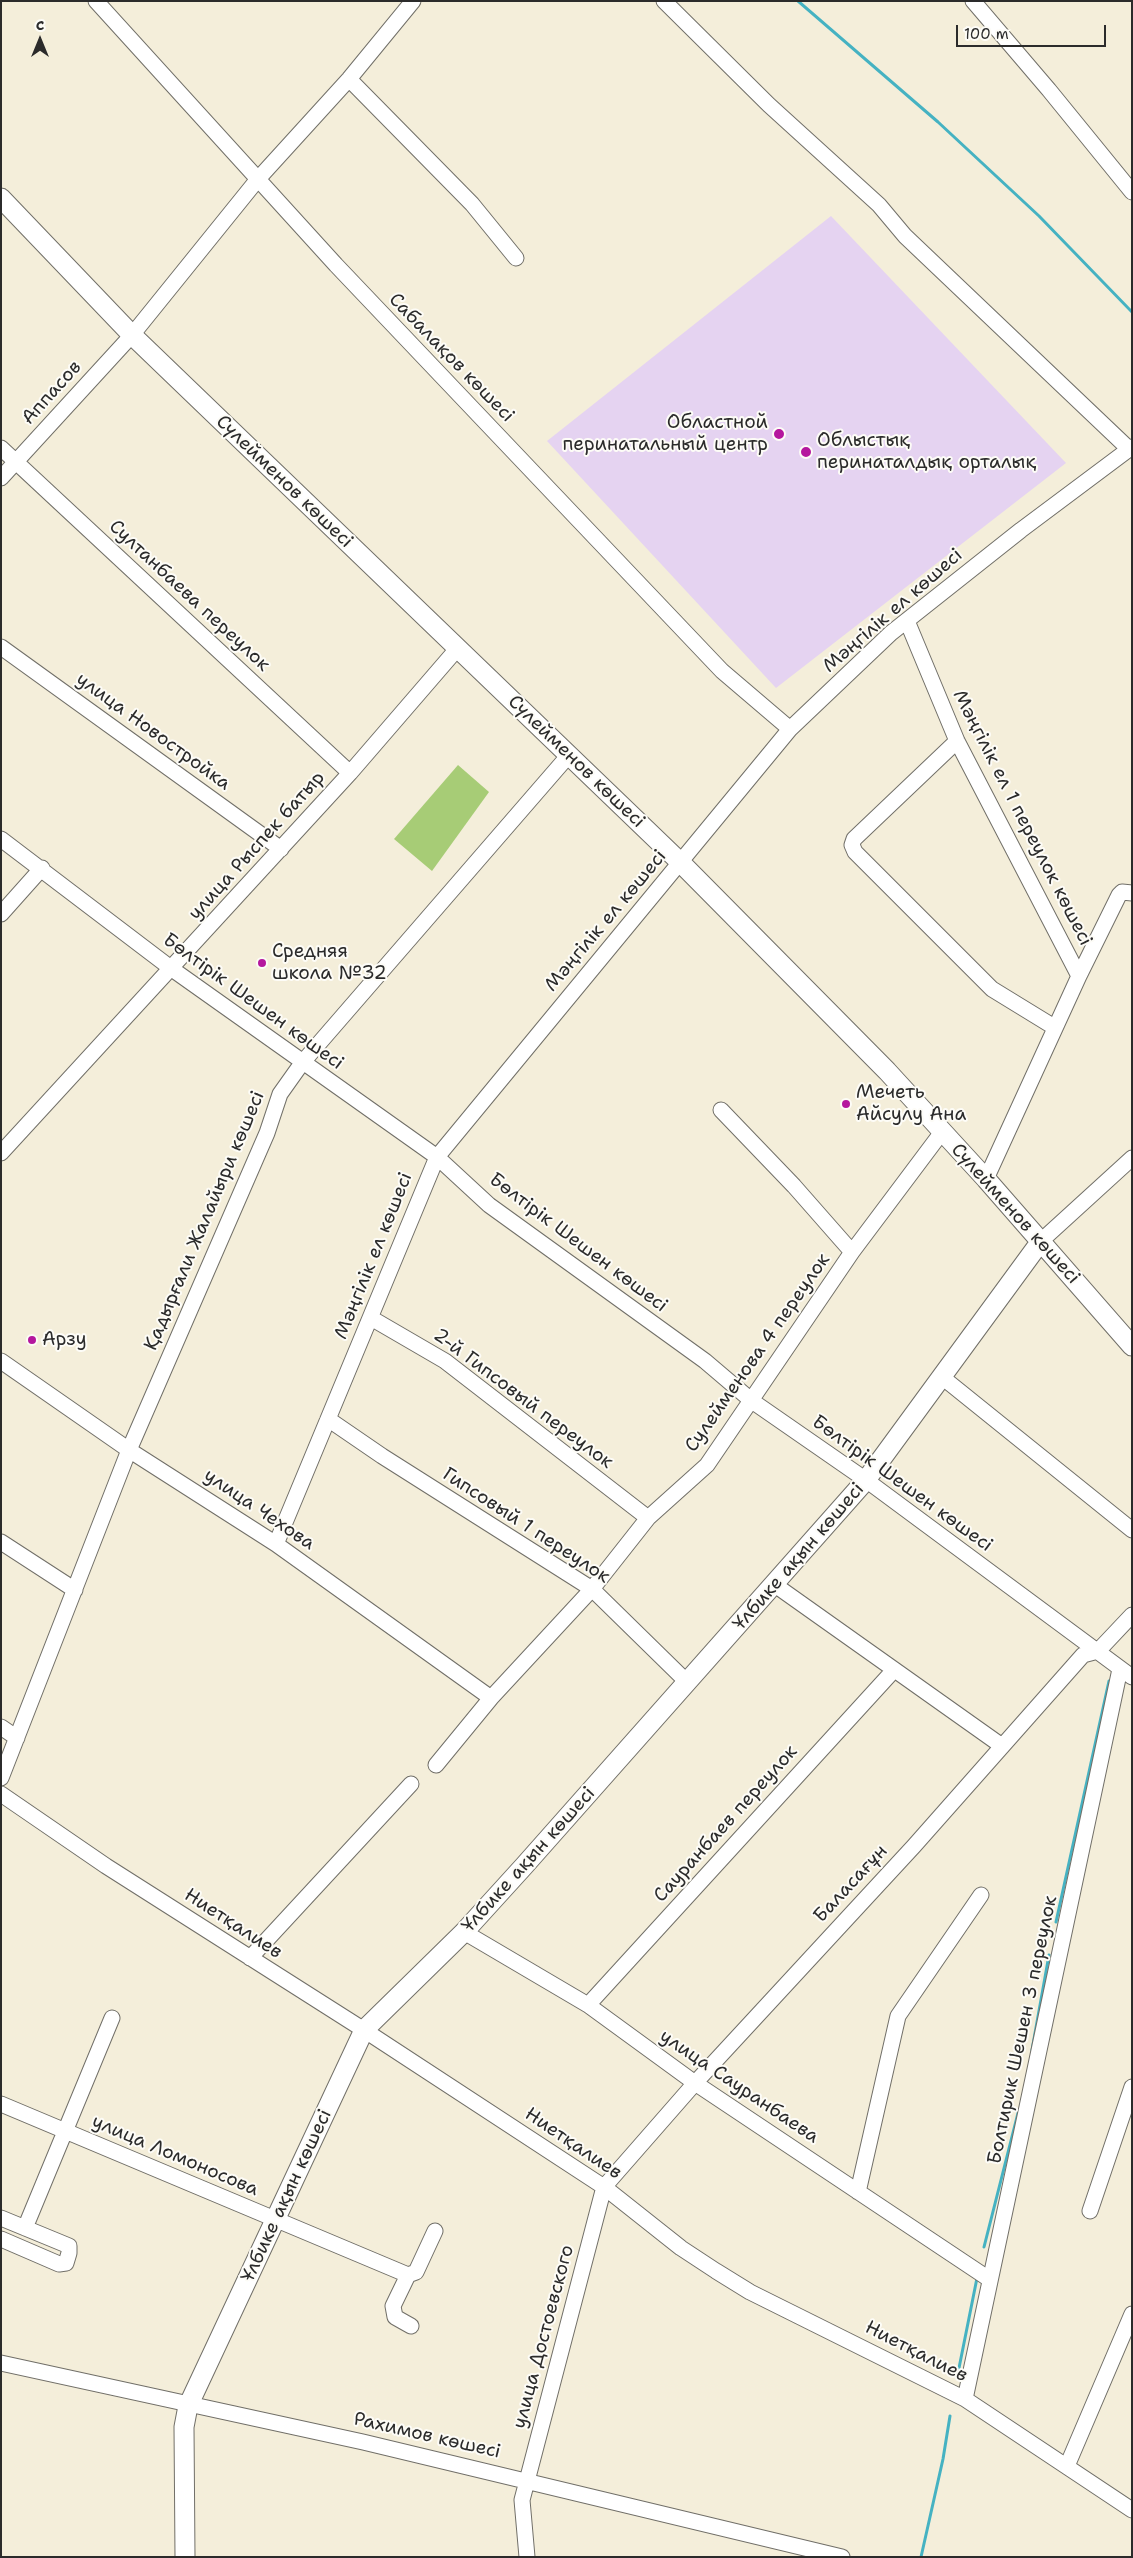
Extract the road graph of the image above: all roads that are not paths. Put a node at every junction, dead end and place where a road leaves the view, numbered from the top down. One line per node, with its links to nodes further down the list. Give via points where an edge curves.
1 (96, 1): 6 (street, Сабалақов көшесі)
2 (413, 1): 5 (street, Аппасов)
3 (664, 1): 12 (street, via 769,105 879,205 905,236)
4 (973, 1): 7 (street)
5 (350, 79): 6 (street, Аппасов); 9 (street, via 472,204)
6 (258, 180): 10 (street, Аппасов); 18 (street, Сабалақов көшесі, via 722,671)
7 (1132, 192)
8 (1, 198): 10 (main road, Сүлейменов көшесі)
9 (516, 258)
10 (132, 335): 13 (street, Аппасов); 17 (main road, Сүлейменов көшесі)
11 (1, 448): 13 (street, Султанбаева переулок)
12 (1130, 448): 15 (street, Мәңгілік ел көшесі)
13 (17, 462): 14 (street, Аппасов); 21 (street, Султанбаева переулок)
14 (1, 478)
15 (907, 622): 18 (street, Мәңгілік ел көшесі); 19 (street, Мәңгілік ел 1 переулок көшесі)
16 (1, 647): 23 (street, улица Новостройка)
17 (457, 649): 20 (main road, Сүлейменов көшесі); 21 (street, улица Рыспек батыр)
18 (790, 729): 24 (street, Мәңгілік ел көшесі)
19 (957, 741): 29 (street, Мәңгілік ел 1 переулок көшесі); 30 (street, via 854,838 852,845 855,852 992,989)
20 (569, 755): 24 (main road, Сүлейменов көшесі); 31 (street, Қадырғали Жалайыри көшесі)
21 (350, 773): 23 (street, улица Рыспек батыр)
22 (1, 839): 25 (street, Бөлтірік Шешен көшесі)
23 (281, 849): 28 (street, улица Рыспек батыр)
24 (681, 863): 33 (main road, Сүлейменов көшесі, via 880,1064); 35 (street, Мәңгілік ел көшесі)
25 (42, 868): 27 (street); 28 (street, Бөлтірік Шешен көшесі)
26 (1132, 893): 29 (street, Мәңгілік ел 1 переулок көшесі, via 1122,892 1119,895)
27 (1, 914)
28 (172, 969): 31 (street, Бөлтірік Шешен көшесі); 34 (street, улица Рыспек батыр)
29 (1080, 976): 30 (street, Мәңгілік ел 1 переулок көшесі)
30 (1054, 1027): 37 (street, Мәңгілік ел 1 переулок көшесі)
31 (302, 1064): 35 (street, Бөлтірік Шешен көшесі); 46 (street, Қадырғали Жалайыри көшесі, via 280,1094 268,1133)
32 (721, 1110): 39 (street)
33 (942, 1132): 37 (main road, Сүлейменов көшесі); 39 (street, Сулейменова 4 переулок)
34 (1, 1153)
35 (437, 1157): 40 (street, Мәңгілік ел көшесі); 44 (street, Бөлтірік Шешен көшесі, via 489,1205 705,1361)
36 (1132, 1158): 38 (street)
37 (986, 1179): 38 (main road, Сүлейменов көшесі)
38 (1041, 1241): 41 (main road, Сүлейменов көшесі); 43 (main road, Ұлбике ақын көшесі)
39 (852, 1252): 44 (street, Сулейменова 4 переулок)
40 (371, 1318): 45 (street, Мәңгілік ел көшесі); 48 (street, 2-й Гипсовый переулок, via 445,1361)
41 (1132, 1346)
42 (1, 1361): 46 (street, улица Чехова)
43 (942, 1376): 47 (main road, Ұлбике ақын көшесі); 49 (street)
44 (752, 1401): 47 (street, Бөлтірік Шешен көшесі); 48 (street, Сулейменова 4 переулок, via 708,1465)
45 (328, 1419): 51 (street, Мәңгілік ел көшесі); 53 (street, Гипсовый 1 переулок)
46 (129, 1450): 51 (street, улица Чехова); 54 (street, Қадырғали Жалайыри көшесі)
47 (866, 1480): 52 (main road, Ұлбике ақын көшесі); 56 (street, Бөлтірік Шешен көшесі)
48 (648, 1518): 53 (street, Сулейменова 4 переулок)
49 (1132, 1530)
50 (1, 1542): 54 (street)
51 (276, 1544): 60 (street, улица Чехова)
52 (775, 1585): 57 (street); 59 (main road, Ұлбике ақын көшесі)
53 (592, 1589): 59 (street, Гипсовый 1 переулок); 60 (street, Сулейменова 4 переулок)
54 (75, 1590): 62 (street, Қадырғали Жалайыри көшесі)
55 (1132, 1616): 56 (street, Баласағұн)
56 (1098, 1651): 58 (street, Бөлтірік Шешен көшесі); 63 (street, Баласағұн, via 1083,1655)
57 (894, 1670): 63 (street); 71 (street, Сауранбаев переулок)
58 (1126, 1673): 87 (street, Болтирик Шешен 3 переулок)
59 (688, 1683): 69 (main road, Ұлбике ақын көшесі)
60 (491, 1698): 64 (street, Сулейменова 4 переулок)
61 (1, 1728): 62 (street)
62 (18, 1738): 65 (street, Қадырғали Жалайыри көшесі)
63 (1002, 1746): 74 (street, Баласағұн)
64 (436, 1765)
65 (1, 1778)
66 (411, 1784): 70 (street)
67 (1, 1794): 70 (street, Ниетқалиев)
68 (981, 1895): 79 (street, via 898,2016)
69 (464, 1932): 71 (street, улица Сауранбаева); 73 (main road, Ұлбике ақын көшесі)
70 (250, 1958): 73 (street, Ниетқалиев)
71 (588, 2005): 74 (street, улица Сауранбаева)
72 (112, 2018): 77 (street, улица Ломоносова)
73 (364, 2030): 78 (street, Ниетқалиев); 82 (main road, Ұлбике ақын көшесі)
74 (696, 2082): 78 (street, Баласағұн); 79 (street, улица Сауранбаева)
75 (1132, 2087): 80 (street)
76 (1, 2104): 77 (street, улица Ломоносова)
77 (66, 2131): 82 (street, улица Ломоносова); 83 (street, улица Ломоносова)
78 (604, 2187): 91 (street, Ниетқалиев, via 682,2248 750,2292); 94 (street, улица Достоевского)
79 (858, 2192): 87 (street, улица Сауранбаева)
80 (1090, 2211)
81 (1, 2218): 83 (street)
82 (276, 2220): 86 (street, улица Ломоносова); 92 (main road, Ұлбике ақын көшесі)
83 (25, 2228): 85 (street, via 69,2246 66,2263 59,2264)
84 (435, 2232): 86 (street, via 416,2272)
85 (1, 2239)
86 (408, 2275): 89 (street, via 393,2306 395,2318)
87 (989, 2279): 91 (street, Болтирик Шешен 3 переулок)
88 (1132, 2314): 93 (street)
89 (411, 2326)
90 (1, 2363): 92 (street, Рахимов көшесі)
91 (965, 2399): 93 (street, Ниетқалиев)
92 (188, 2406): 94 (street, Рахимов көшесі); 96 (main road, Ұлбике ақын көшесі, via 184,2427)
93 (1067, 2466): 95 (street, Ниетқалиев)
94 (528, 2480): 97 (street, улица Достоевского, via 522,2500); 98 (street, Рахимов көшесі)
95 (1132, 2510)
96 (185, 2557)
97 (527, 2557)
98 (842, 2557)

